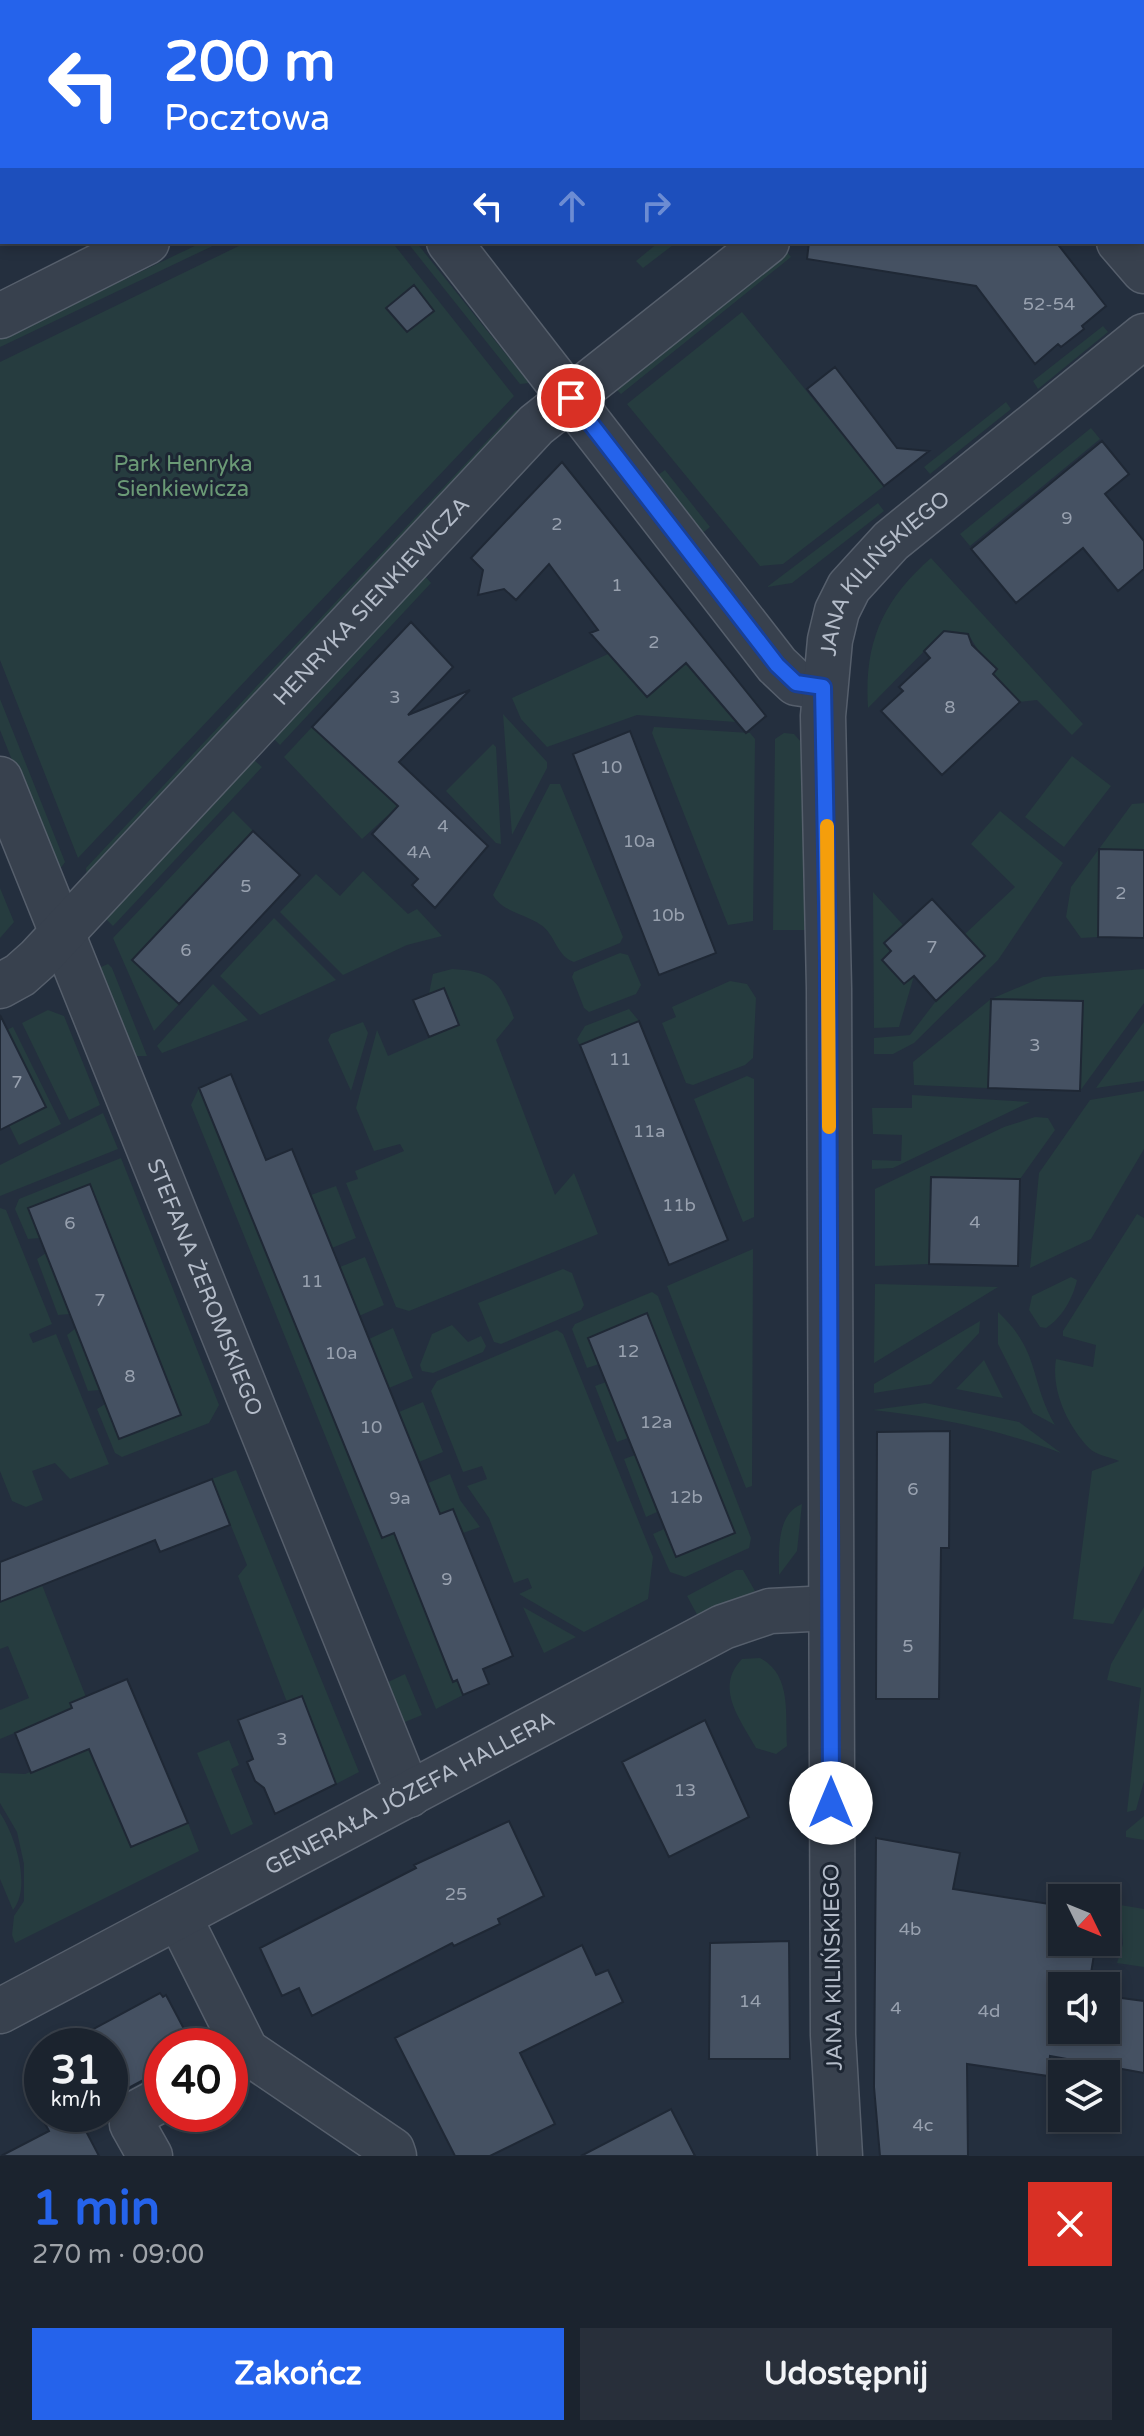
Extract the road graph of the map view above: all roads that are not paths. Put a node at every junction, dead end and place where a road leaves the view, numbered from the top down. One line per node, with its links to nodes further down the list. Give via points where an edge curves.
1 (143, 244): 6 (street)
2 (451, 244): 8 (street)
3 (764, 244): 8 (street, HENRYKA SIENKIEWICZA)
4 (1121, 244): 5 (street)
5 (1144, 271)
6 (0, 316)
7 (1144, 336): 9 (street, JANA KILIŃSKIEGO, via 867,565 837,611)
8 (571, 398): 9 (street, via 777,665 796,683); 11 (street, HENRYKA SIENKIEWICZA, via 536,425)
9 (823, 687): 13 (street, JANA KILIŃSKIEGO)
10 (0, 779): 11 (street, STEFANA ŻEROMSKIEGO)
11 (60, 934): 12 (street, HENRYKA SIENKIEWICZA, via 20,975); 14 (street, STEFANA ŻEROMSKIEGO)
12 (0, 986)
13 (830, 1608): 14 (street, GENERAŁA JÓZEFA HALLERA, via 770,1611 723,1627); 22 (street, JANA KILIŃSKIEGO, via 834,2097)
14 (409, 1795): 15 (street, GENERAŁA JÓZEFA HALLERA)
15 (179, 1917): 16 (street, GENERAŁA JÓZEFA HALLERA); 17 (street)
16 (0, 2011)
17 (226, 2028)
18 (248, 2061): 21 (street)
19 (144, 2109): 20 (street, via 132,2124)
20 (150, 2156)
21 (394, 2156)
22 (840, 2156)

